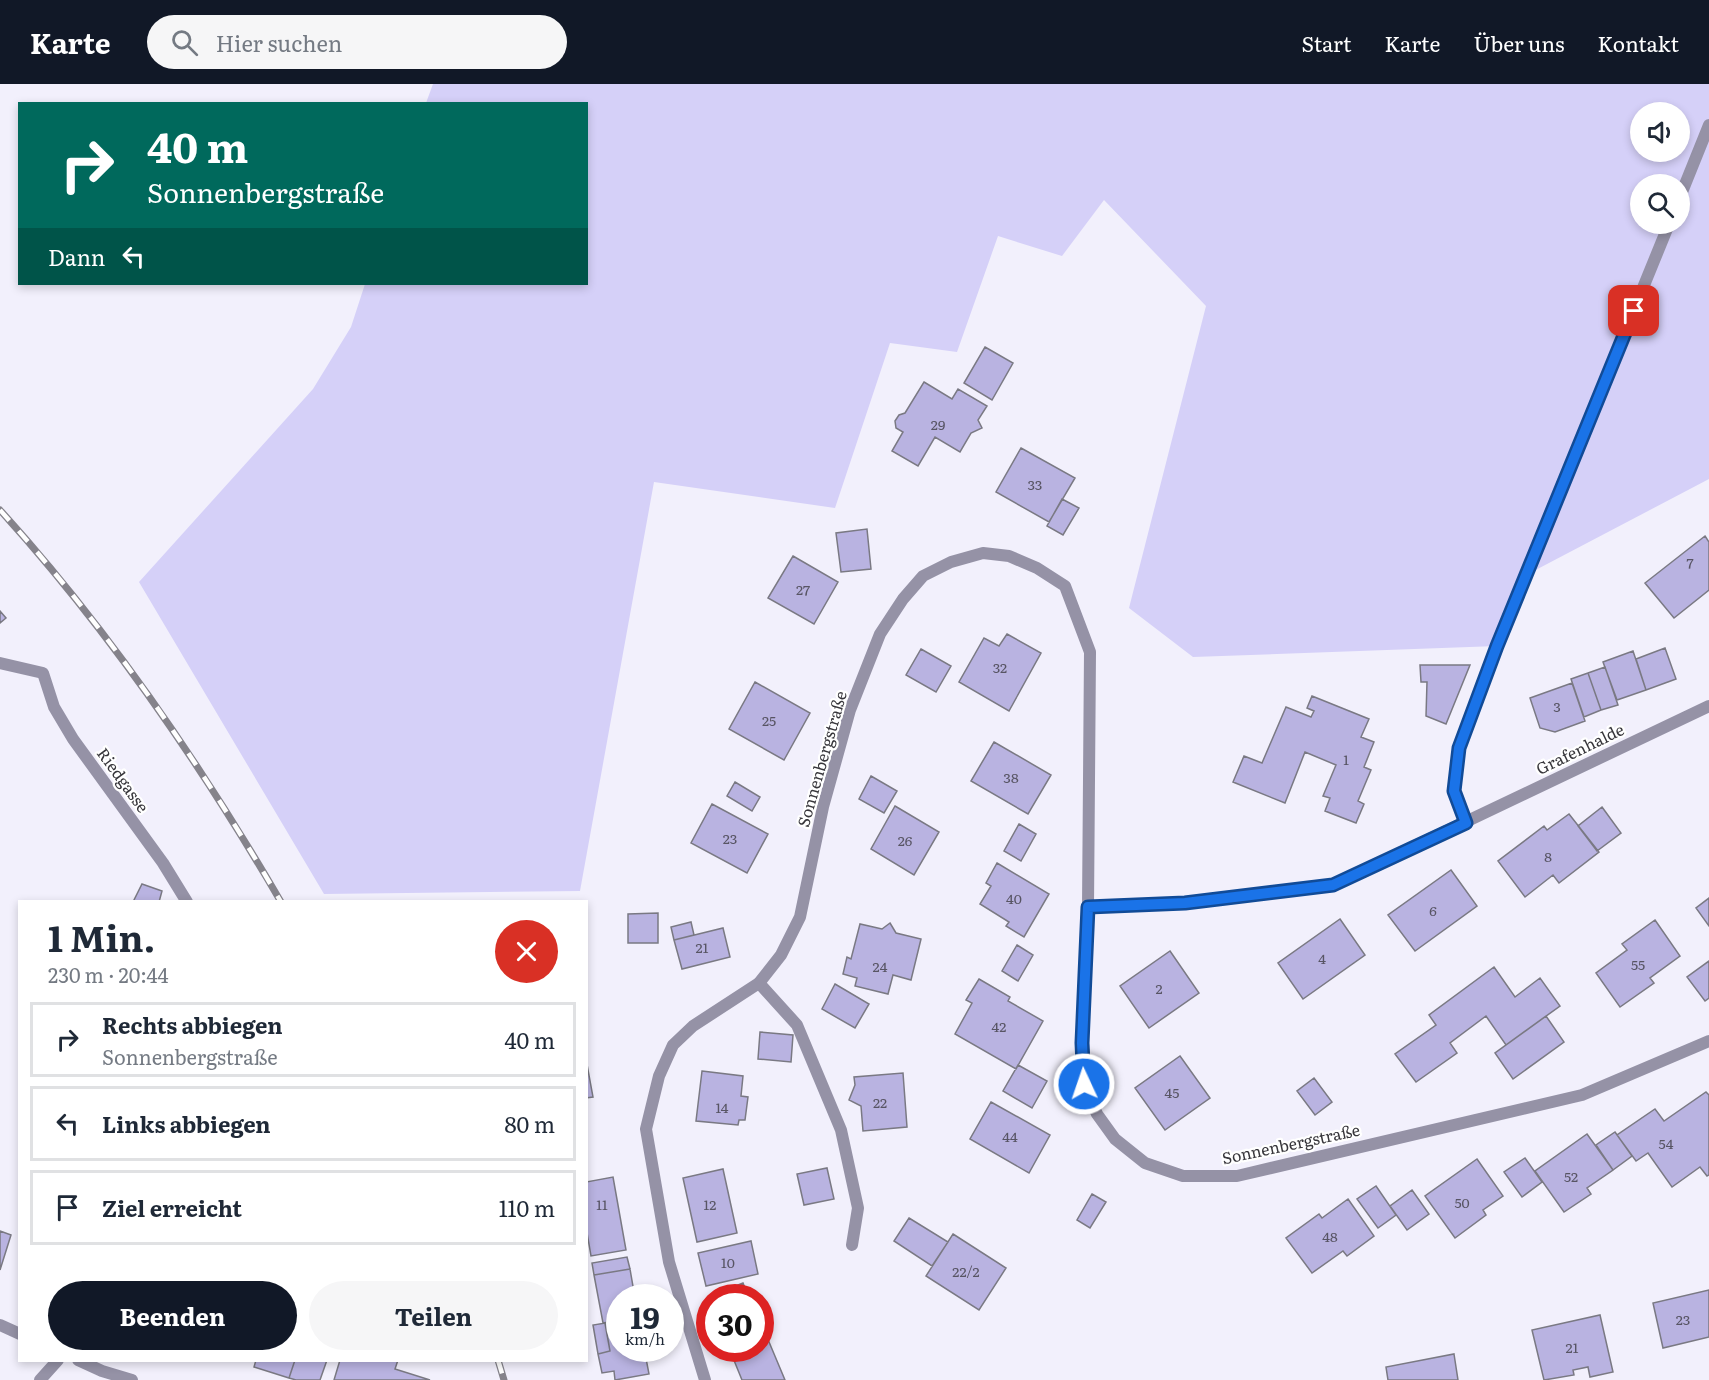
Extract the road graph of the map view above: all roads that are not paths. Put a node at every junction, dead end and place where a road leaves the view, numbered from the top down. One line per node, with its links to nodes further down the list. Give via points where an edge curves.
1 (1709, 125): 2 (street)
2 (1689, 174)
3 (1665, 234): 6 (street, via 1459,748 1454,791)
4 (0, 663): 7 (street, Riedgasse, via 43,673 54,706 73,739 164,863)
5 (1709, 706): 6 (street, Grafenhalde)
6 (1466, 823): 8 (street, via 1333,885 1185,903)
7 (186, 900)
8 (1088, 907): 9 (street, Sonnenbergstraße, via 1090,652 1065,586 1009,556 983,553 951,562 923,576 880,634 844,731 800,917 782,955); 10 (street, Sonnenbergstraße, via 1084,1084 1097,1114 1115,1139 1145,1163 1184,1176 1237,1176 1582,1095)
9 (759, 983): 11 (street, via 797,1024 841,1130 858,1208); 18 (street, Sonnenbergstraße, via 693,1026 673,1045 659,1076 646,1129 669,1262)
10 (1709, 1041)
11 (852, 1245)
12 (0, 1325): 13 (street)
13 (18, 1333)
14 (56, 1362): 16 (street)
15 (82, 1362): 17 (street)
16 (40, 1380)
17 (132, 1380)
18 (705, 1380)

